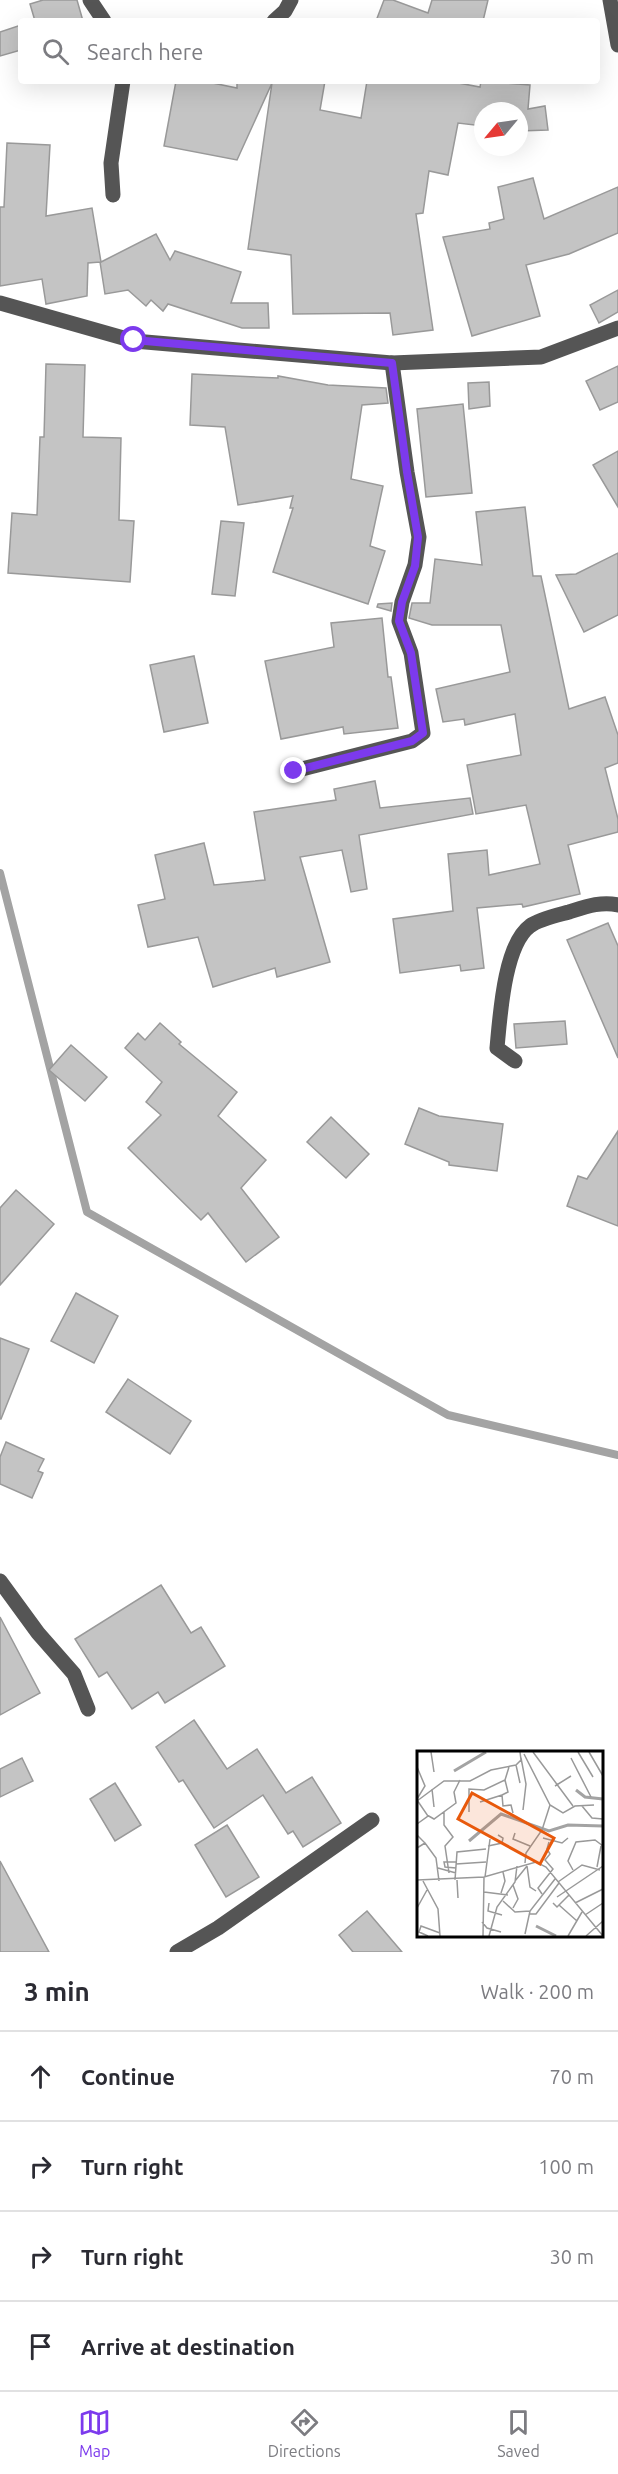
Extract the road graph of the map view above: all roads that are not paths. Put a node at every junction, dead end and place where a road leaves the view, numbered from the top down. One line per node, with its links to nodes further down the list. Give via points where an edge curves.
1 (90, 0): 4 (street)
2 (291, 0): 5 (street)
3 (610, 0): 6 (street)
4 (102, 18)
5 (277, 18)
6 (618, 45)
7 (123, 84): 8 (street, via 111,163)
8 (113, 195)
9 (0, 303): 11 (street, via 134,340)
10 (618, 328): 11 (street, via 541,357)
11 (392, 363): 12 (street, via 418,537 415,566 399,621 411,653 423,733 412,741)
12 (294, 771)
13 (618, 905): 14 (street, via 603,903 568,912 531,925 520,937 504,981 497,1048)
14 (515, 1061)
15 (0, 1581): 16 (street, via 74,1674)
16 (88, 1709)
17 (372, 1820): 18 (street, via 218,1928)
18 (177, 1952)

